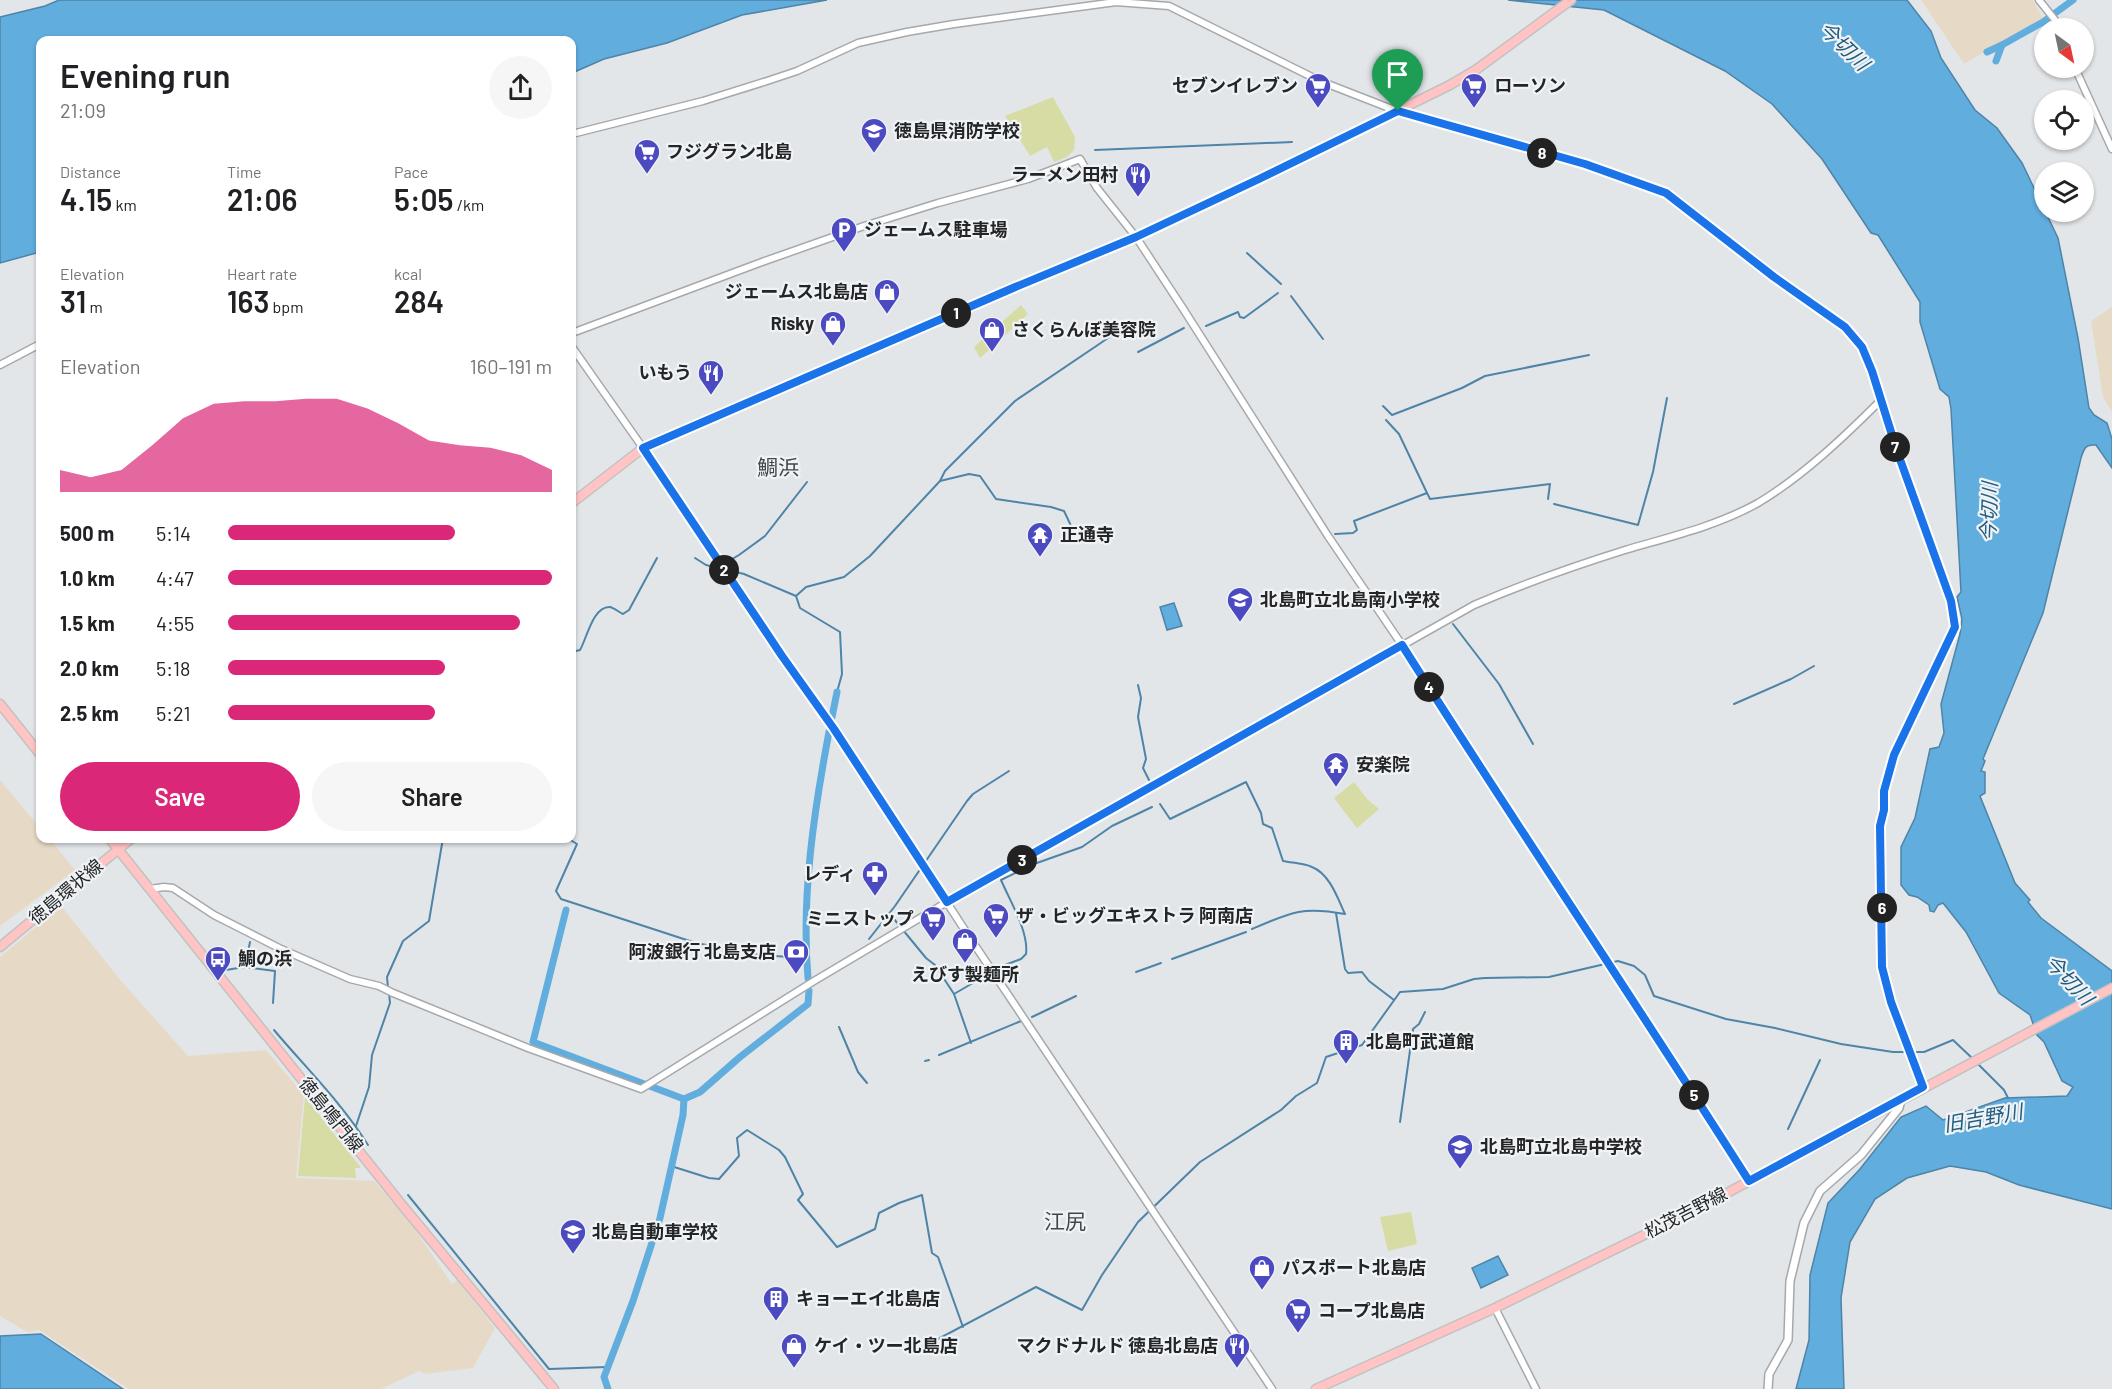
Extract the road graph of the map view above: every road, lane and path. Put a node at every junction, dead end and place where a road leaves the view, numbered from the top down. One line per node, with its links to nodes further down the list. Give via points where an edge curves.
1 (1571, 0): 5 (main road, via 1477,69)
2 (2039, 0): 3 (street)
3 (2053, 18)
4 (2080, 78): 7 (street)
5 (1398, 111): 6 (street, via 1320,81 1169,6 1116,2 954,24 858,43 767,81); 8 (main road); 13 (main road, via 1585,164 1666,193 1845,327 1862,347)
6 (576, 133)
7 (2112, 149)
8 (1136, 237): 9 (street, via 1097,188 1080,159 1028,179 853,230); 14 (main road); 16 (street)
9 (576, 332)
10 (36, 346): 12 (street)
11 (576, 353): 14 (street)
12 (0, 365)
13 (1881, 400): 16 (street, via 1803,470 1757,503 1711,524 1519,585); 26 (main road, via 1951,601 1955,627 1894,755 1880,826 1882,967)
14 (643, 448): 15 (main road); 23 (street)
15 (576, 500)
16 (1402, 645): 23 (street); 28 (street)
17 (0, 704): 18 (main road)
18 (36, 749)
19 (113, 843): 21 (main road, 徳島鳴門線)
20 (126, 843): 21 (main road, 徳島環状線)
21 (118, 849): 22 (main road, 徳島鳴門線); 24 (main road, 徳島環状線)
22 (150, 889): 23 (street, via 172,888 214,915 350,979 379,986 528,1048 641,1089); 30 (main road, 徳島鳴門線)
23 (947, 902): 31 (street)
24 (0, 947)
25 (2112, 988): 26 (main road, 松茂吉野線)
26 (1923, 1087): 27 (main road, 松茂吉野線)
27 (1901, 1100): 28 (main road, 松茂吉野線); 34 (main road, via 1899,1108 1860,1155 1820,1191 1804,1223 1790,1281 1788,1340 1769,1374)
28 (1749, 1181): 29 (main road, 松茂吉野線)
29 (1495, 1308): 32 (main road, 松茂吉野線); 33 (street)
30 (554, 1389)
31 (1272, 1389)
32 (1316, 1389)
33 (1536, 1389)
34 (1768, 1389)

